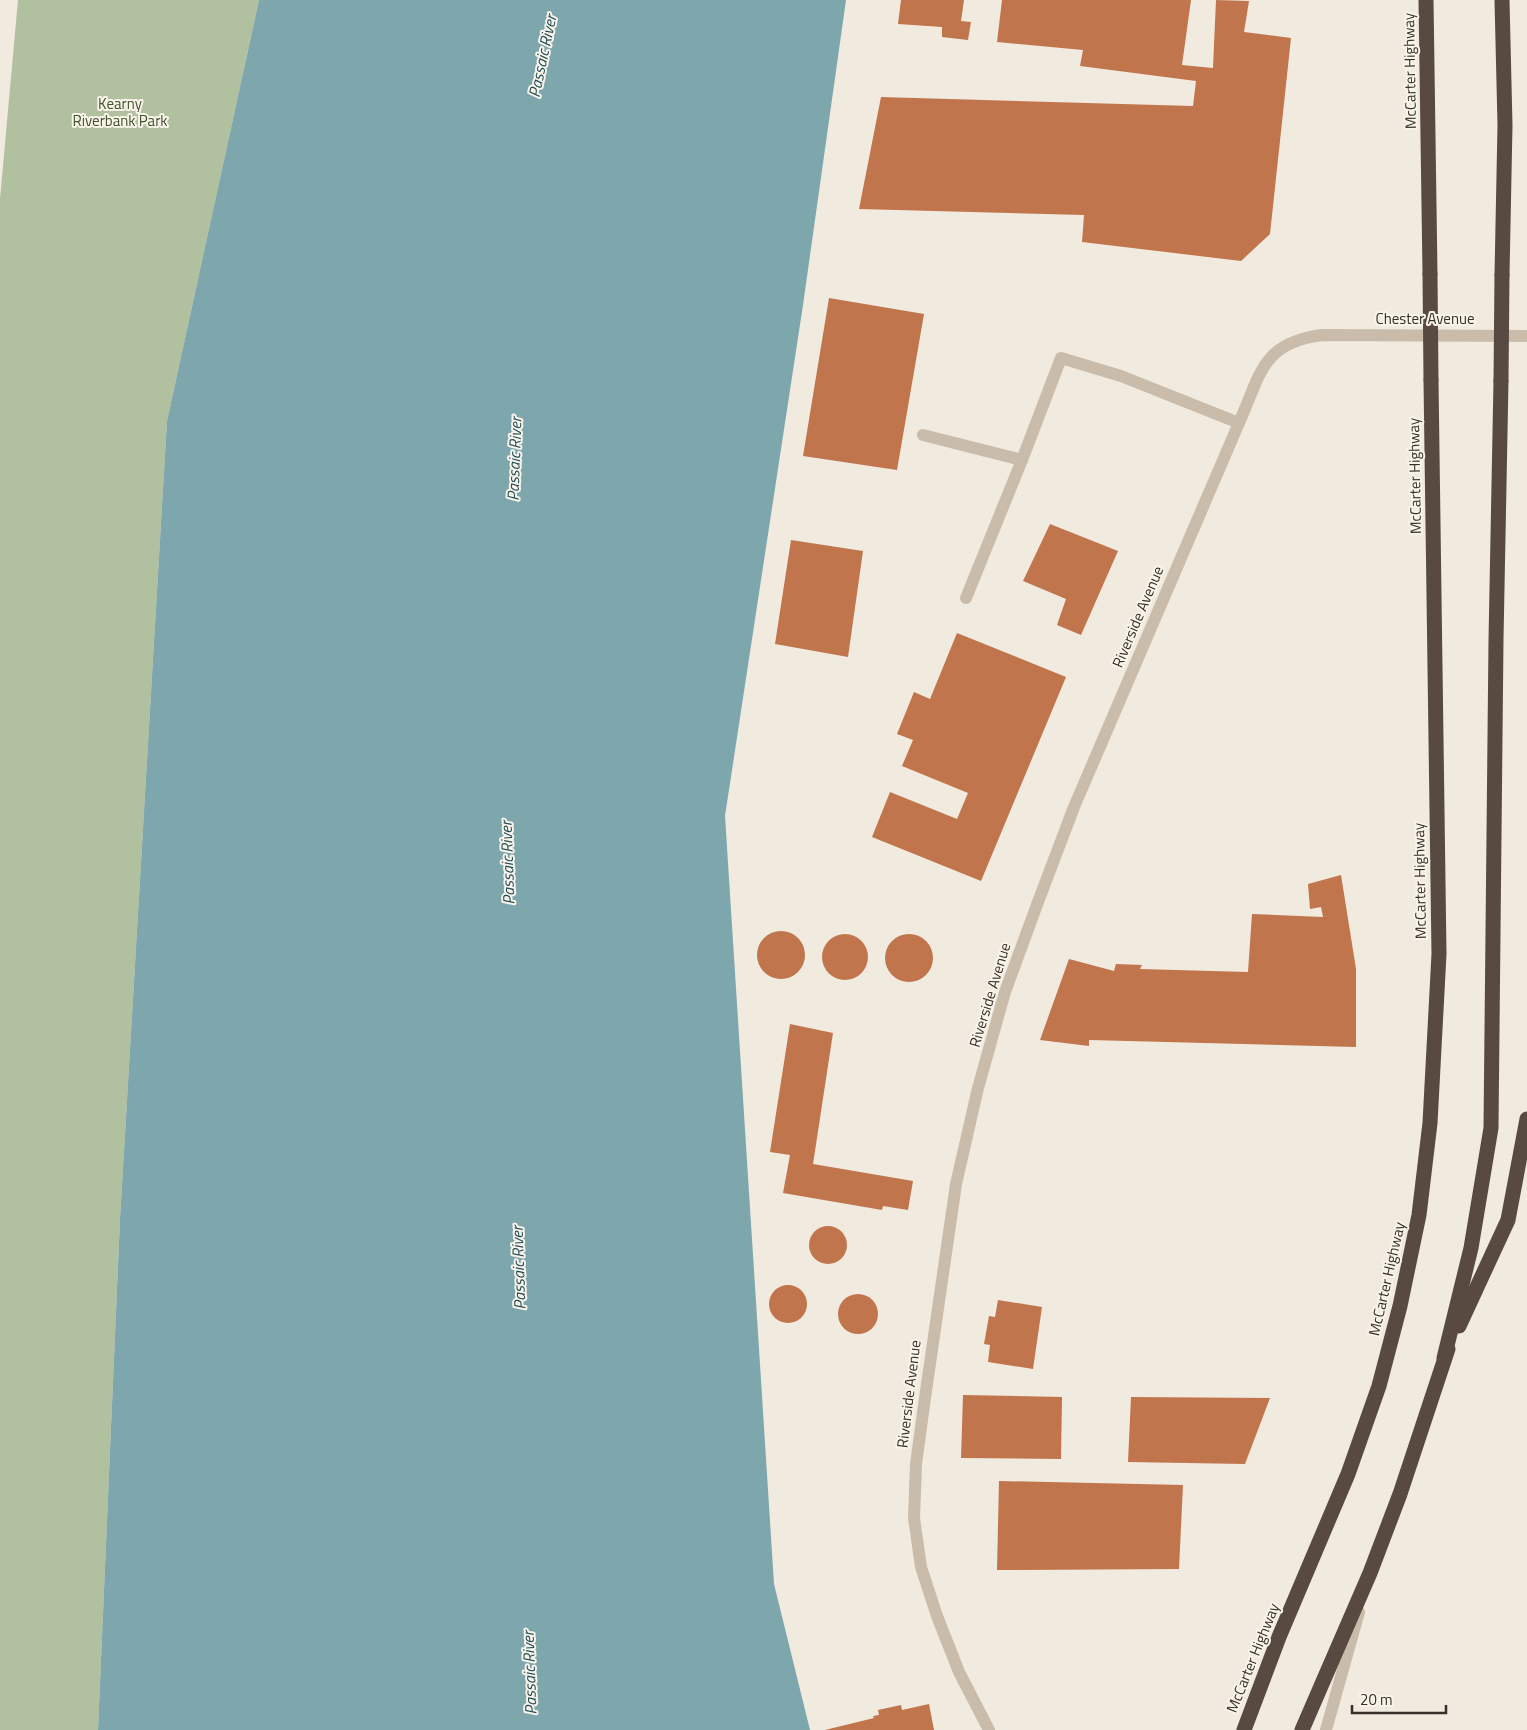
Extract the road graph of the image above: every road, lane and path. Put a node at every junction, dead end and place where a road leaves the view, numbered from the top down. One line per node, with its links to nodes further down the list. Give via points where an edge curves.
1 (1426, 0): 13 (highway, McCarter Highway, bridge, via 1439,954 1430,1123 1419,1215 1379,1386 1348,1474 1279,1637)
2 (1502, 0): 10 (highway, bridge, via 1504,124 1491,1128 1471,1248)
3 (1322, 334): 4 (street, Chester Avenue); 5 (street, Riverside Avenue, via 1290,342 1276,351 1266,362)
4 (1527, 336)
5 (1239, 422): 7 (street, via 1120,376 1061,358); 12 (street, Riverside Avenue, via 1074,807 1038,902 1006,992 978,1088 956,1184 923,1407 914,1518 920,1567 937,1616 959,1672)
6 (923, 434): 7 (street)
7 (1022, 460): 8 (street)
8 (966, 598)
9 (1527, 1119): 10 (highway, via 1508,1220)
10 (1444, 1358): 11 (highway, via 1400,1494)
11 (1370, 1573): 14 (highway); 15 (street)
12 (989, 1730)
13 (1244, 1730)
14 (1302, 1730)
15 (1326, 1730)

